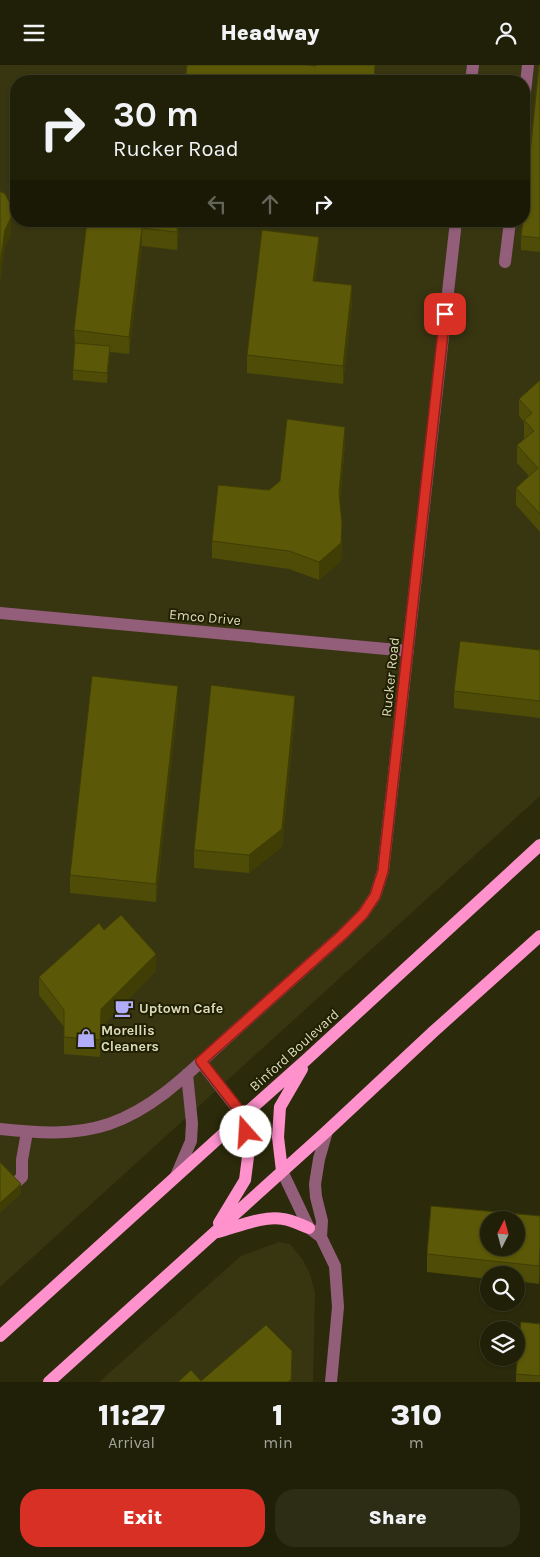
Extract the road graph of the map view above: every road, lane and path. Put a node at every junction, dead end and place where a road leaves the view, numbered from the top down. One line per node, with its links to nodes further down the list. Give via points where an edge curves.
1 (455, 227): 5 (street, Rucker Road)
2 (509, 227): 3 (street)
3 (505, 262)
4 (0, 613): 5 (street, Emco Drive)
5 (408, 651): 9 (street, Rucker Road, via 383,871 375,896 342,935)
6 (540, 845): 8 (main road, Binford Boulevard)
7 (540, 936): 13 (main road)
8 (306, 1060): 11 (main road, Binford Boulevard); 17 (main road, via 280,1107 278,1137)
9 (201, 1061): 10 (street, Rucker Road); 11 (street)
10 (187, 1074): 14 (street, Rucker Road, via 154,1100 109,1124 74,1132); 18 (street, via 191,1141)
11 (243, 1115): 18 (main road, Binford Boulevard); 21 (main road, via 249,1149 245,1180)
12 (0, 1129): 14 (street, Rucker Road)
13 (327, 1131): 17 (main road); 22 (street, via 315,1184)
14 (27, 1132): 15 (street)
15 (22, 1160): 16 (street); 19 (street, via 22,1177)
16 (10, 1170)
17 (282, 1171): 20 (street); 21 (main road)
18 (176, 1176): 23 (main road, Binford Boulevard)
19 (12, 1185)
20 (309, 1228): 21 (main road, via 282,1218); 22 (street)
21 (213, 1233): 24 (main road)
22 (322, 1237): 25 (street, via 335,1266 338,1286)
23 (0, 1336)
24 (49, 1382)
25 (331, 1382)

